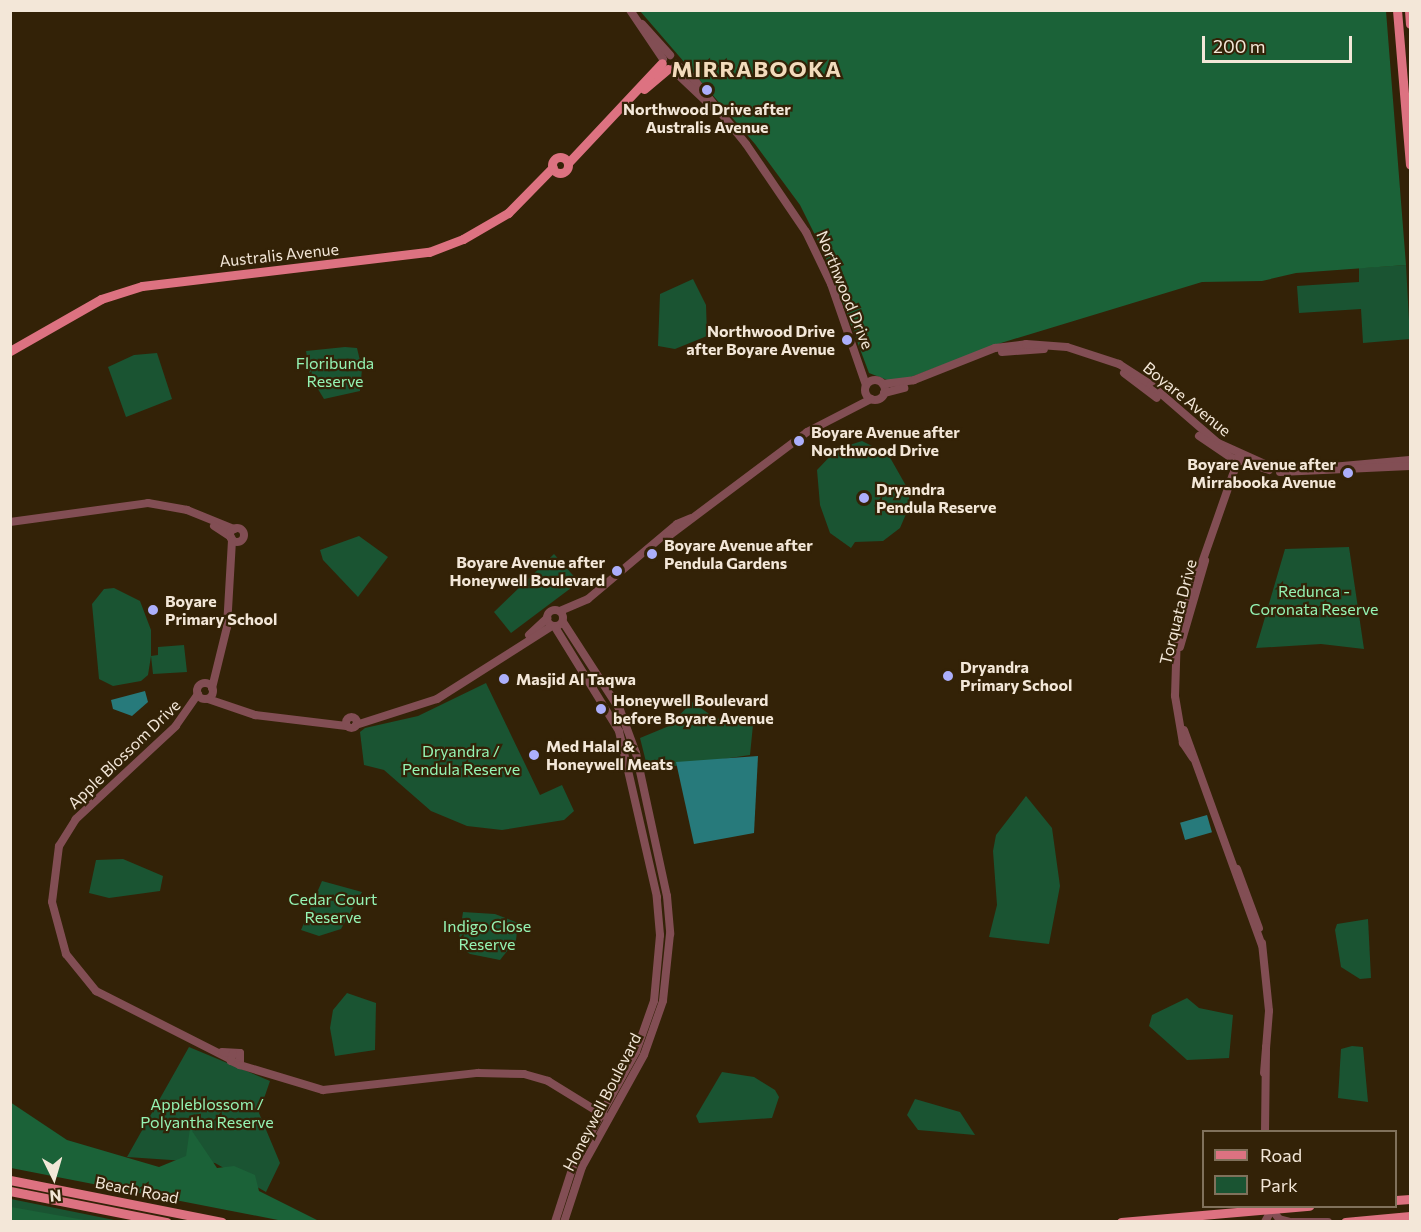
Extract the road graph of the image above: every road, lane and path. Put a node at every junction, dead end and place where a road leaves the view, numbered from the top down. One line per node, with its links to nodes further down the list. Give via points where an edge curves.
1 (630, 10): 5 (street, Northwood Drive)
2 (1397, 10): 6 (main road)
3 (1409, 10): 4 (main road)
4 (1410, 24)
5 (668, 63): 8 (main road, Australis Avenue, via 565,160 566,170 556,170 495,222 429,252 142,286 101,299); 10 (street, Northwood Drive, via 715,108 777,186 806,232)
6 (1410, 159): 7 (main road)
7 (1410, 164)
8 (10, 351)
9 (884, 388): 10 (street); 10 (street); 11 (street, Boyare Avenue, via 979,352 1011,345 1076,349 1142,378)
10 (869, 389): 16 (street, via 854,408 807,432 695,516 677,524 670,535)
11 (1236, 457): 12 (street, Boyare Avenue, via 1296,468); 13 (street, Boyare Avenue, via 1298,474); 32 (street, Torquata Drive, via 1206,552 1175,678 1182,728 1262,945 1269,985)
12 (1410, 460)
13 (1410, 466)
14 (10, 522): 19 (street, via 123,506 194,517 234,537 227,627)
15 (547, 618): 16 (street); 16 (street, via 552,611); 17 (street)
16 (559, 621): 17 (street); 18 (street, Honeywell Boulevard); 20 (street, Honeywell Boulevard)
17 (518, 647): 25 (street, via 437,699 377,718 325,722 255,715)
18 (600, 674): 20 (street); 27 (street, Honeywell Boulevard, via 620,710)
19 (212, 676): 21 (street); 22 (street)
20 (592, 680): 28 (street, Honeywell Boulevard, via 620,730)
21 (203, 684): 22 (street); 23 (street, Apple Blossom Drive)
22 (213, 689): 24 (street); 25 (street)
23 (198, 694): 24 (street); 26 (street, Apple Blossom Drive)
24 (206, 699): 25 (street); 26 (street, Apple Blossom Drive)
25 (221, 701)
26 (194, 705): 30 (street, Apple Blossom Drive, via 76,819 59,846 52,902 66,954 96,991 242,1062 323,1090 478,1073 524,1074)
27 (636, 753): 28 (street); 29 (street, Honeywell Boulevard)
28 (626, 755): 29 (street, Honeywell Boulevard)
29 (646, 818): 30 (street, Honeywell Boulevard, via 657,897 658,968 654,1000 636,1052); 31 (street, Honeywell Boulevard, via 667,897 668,969 644,1055)
30 (602, 1111): 31 (street); 41 (street, Honeywell Boulevard, via 574,1163)
31 (611, 1115): 34 (street, Honeywell Boulevard)
32 (1265, 1130)
33 (10, 1180): 43 (main road, Beach Road)
34 (574, 1189): 41 (street); 44 (street, Honeywell Boulevard)
35 (10, 1191): 42 (main road, Beach Road)
36 (1243, 1208): 39 (main road)
37 (1262, 1208): 39 (main road)
38 (1272, 1208): 46 (street, via 1279,1219)
39 (1220, 1213): 45 (main road)
40 (1410, 1216): 48 (main road)
41 (556, 1218)
42 (167, 1221)
43 (222, 1221)
44 (564, 1221)
45 (1121, 1221)
46 (1291, 1221): 47 (street)
47 (1328, 1221)
48 (1345, 1221)

